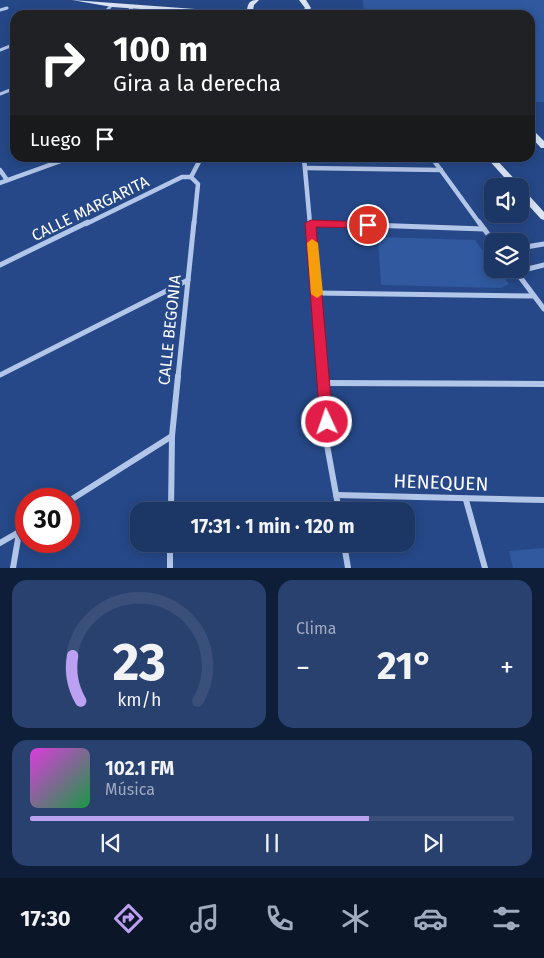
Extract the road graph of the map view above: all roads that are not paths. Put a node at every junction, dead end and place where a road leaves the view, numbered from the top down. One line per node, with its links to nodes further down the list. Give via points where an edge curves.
1 (75, 0): 4 (street)
2 (138, 0): 5 (street)
3 (302, 0): 10 (street)
4 (115, 2): 5 (street)
5 (132, 6): 8 (street); 9 (street)
6 (7, 8): 7 (street)
7 (0, 10)
8 (129, 10)
9 (186, 10)
10 (306, 10)
11 (535, 137): 12 (street)
12 (544, 146)
13 (58, 162): 23 (street)
14 (198, 162): 21 (street)
15 (305, 162): 18 (street)
16 (435, 162): 20 (street)
17 (495, 162): 22 (street)
18 (306, 168): 20 (street); 27 (street)
19 (0, 170): 23 (street)
20 (441, 170): 28 (street)
21 (191, 177): 32 (street, CALLE MARGARITA, via 182,177); 36 (street, CALLE BEGONIA, via 198,184)
22 (509, 178)
23 (7, 180): 24 (street)
24 (0, 183)
25 (529, 201): 26 (street)
26 (544, 217)
27 (311, 223): 28 (street); 37 (street)
28 (484, 229): 29 (street)
29 (487, 233)
30 (544, 244): 31 (street)
31 (529, 246)
32 (0, 265)
33 (544, 265): 34 (street)
34 (529, 268)
35 (521, 278): 38 (street)
36 (188, 280): 40 (street); 44 (street, CALLE BEGONIA)
37 (317, 293): 38 (street); 41 (street)
38 (534, 296): 39 (street)
39 (544, 309)
40 (0, 375)
41 (324, 383): 42 (street); 43 (street)
42 (544, 384)
43 (327, 422)
44 (172, 436): 46 (street); 50 (street, CALLE BEGONIA)
45 (327, 446): 47 (street)
46 (80, 494)
47 (336, 495): 48 (street, HENEQUEN); 51 (street)
48 (466, 500): 49 (street, HENEQUEN); 60 (street)
49 (544, 500)
50 (171, 502)
51 (337, 502)
52 (15, 534): 53 (street)
53 (0, 543)
54 (170, 552): 58 (street)
55 (345, 552): 59 (street)
56 (16, 553): 57 (street)
57 (13, 568)
58 (170, 568)
59 (348, 568)
60 (485, 568)

